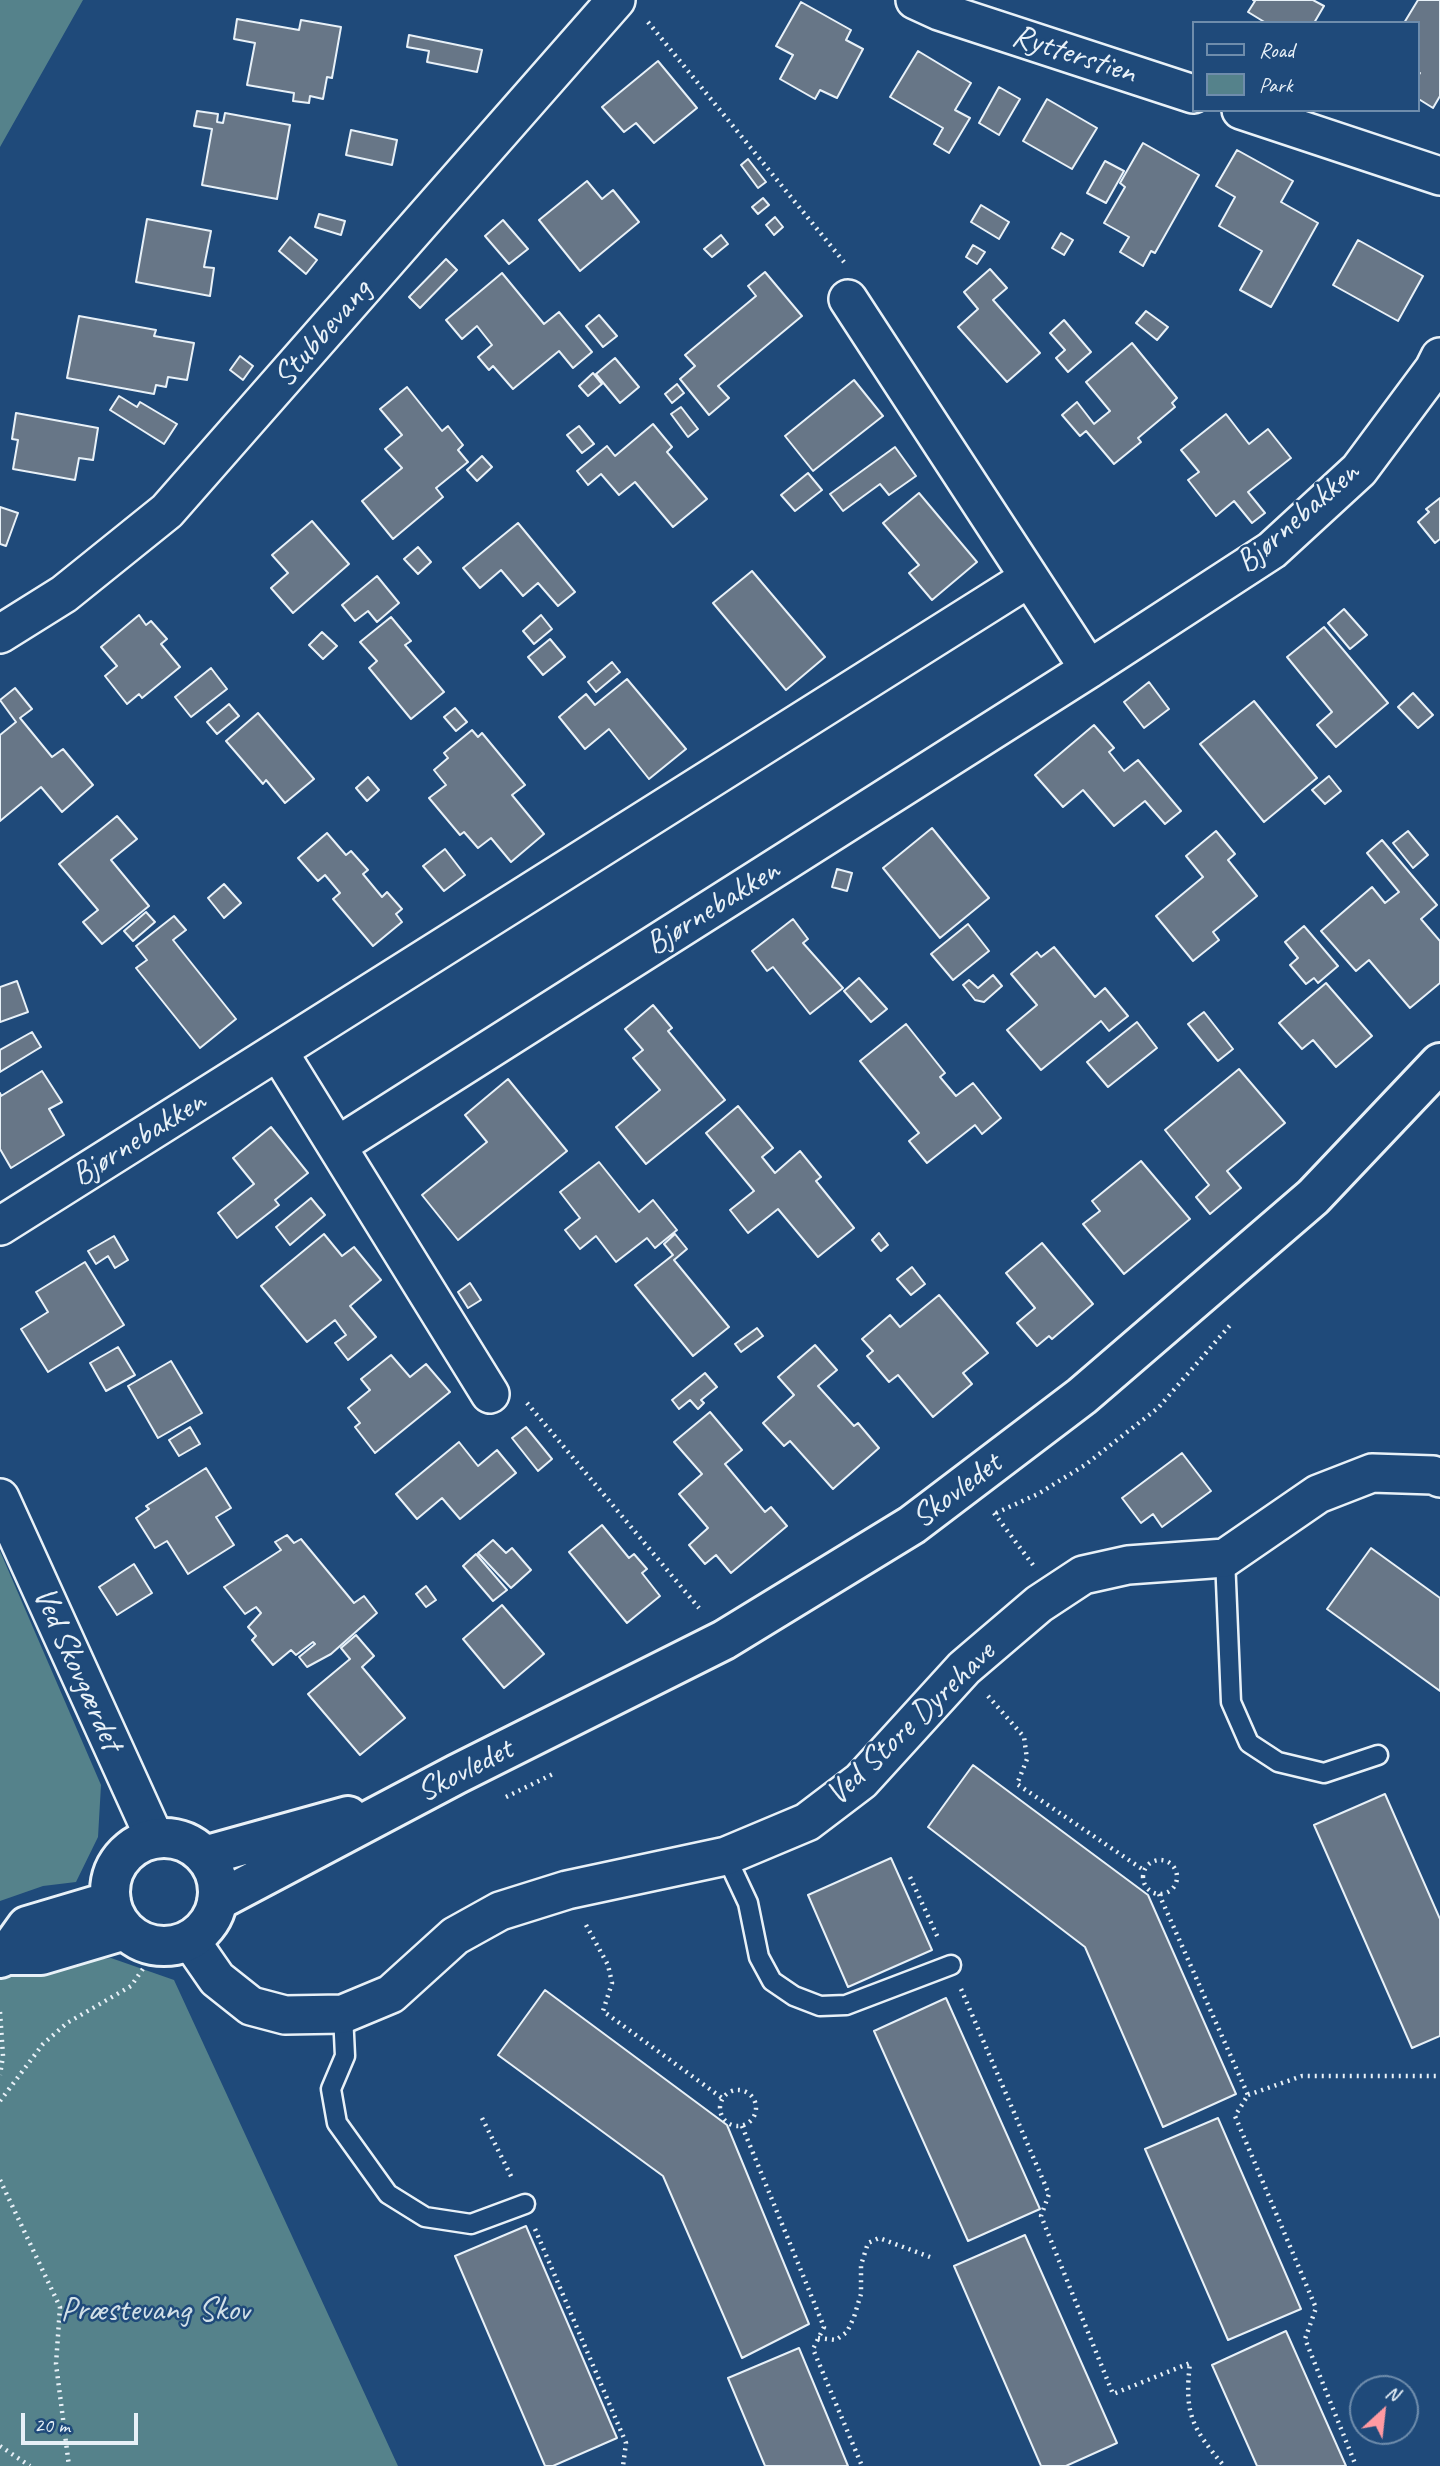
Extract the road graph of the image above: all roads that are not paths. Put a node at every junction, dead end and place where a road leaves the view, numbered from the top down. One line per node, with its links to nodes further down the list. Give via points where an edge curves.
1 (616, 0): 9 (street, Stubbevang, via 167,511 64,594)
2 (915, 0): 3 (street, Rytterstien)
3 (1192, 94)
4 (1247, 112): 5 (street)
5 (1440, 176)
6 (848, 299): 8 (street)
7 (1440, 357): 10 (street, Bjørnebakken, via 1359,470 1272,550)
8 (1029, 579): 10 (street); 11 (street, Bjørnebakken)
9 (0, 634)
10 (1089, 669): 13 (street, Bjørnebakken)
11 (278, 1051): 13 (street); 14 (street, Bjørnebakken)
12 (1440, 1063): 20 (street, Skovledet, via 1313,1197 1082,1396 912,1525 724,1640)
13 (337, 1146): 15 (street)
14 (0, 1226)
15 (490, 1394)
16 (1440, 1478): 18 (street, via 1372,1473 1318,1494)
17 (0, 1499): 21 (street, Ved Skovgærdet)
18 (1225, 1558): 19 (lane, via 1231,1702 1249,1743 1278,1762 1324,1773); 23 (street, Ved Store Dyrehave, via 1128,1565 1083,1575 1039,1604 964,1668 862,1781 807,1822)
19 (1378, 1755)
20 (395, 1808): 22 (street, Skovledet, via 334,1818); 24 (street, Skovledet)
21 (155, 1839): 22 (street, via 187,1843); 25 (street, via 136,1846 121,1860 112,1878)
22 (204, 1856): 24 (street, via 218,1884)
23 (726, 1856): 27 (lane, via 748,1903 760,1957 772,1980 794,1996 820,2006 846,2005); 28 (street, Ved Store Dyrehave, via 567,1890 500,1911 455,1936 391,1994)
24 (217, 1901): 25 (street, via 208,1923)
25 (146, 1929): 26 (street, via 41,1955); 28 (street, Ved Store Dyrehave, via 251,2006 285,2015)
26 (3, 1956)
27 (951, 1965)
28 (343, 2014): 29 (lane, via 345,2056 331,2089 337,2123 388,2194 425,2217 471,2224)
29 (525, 2204)

